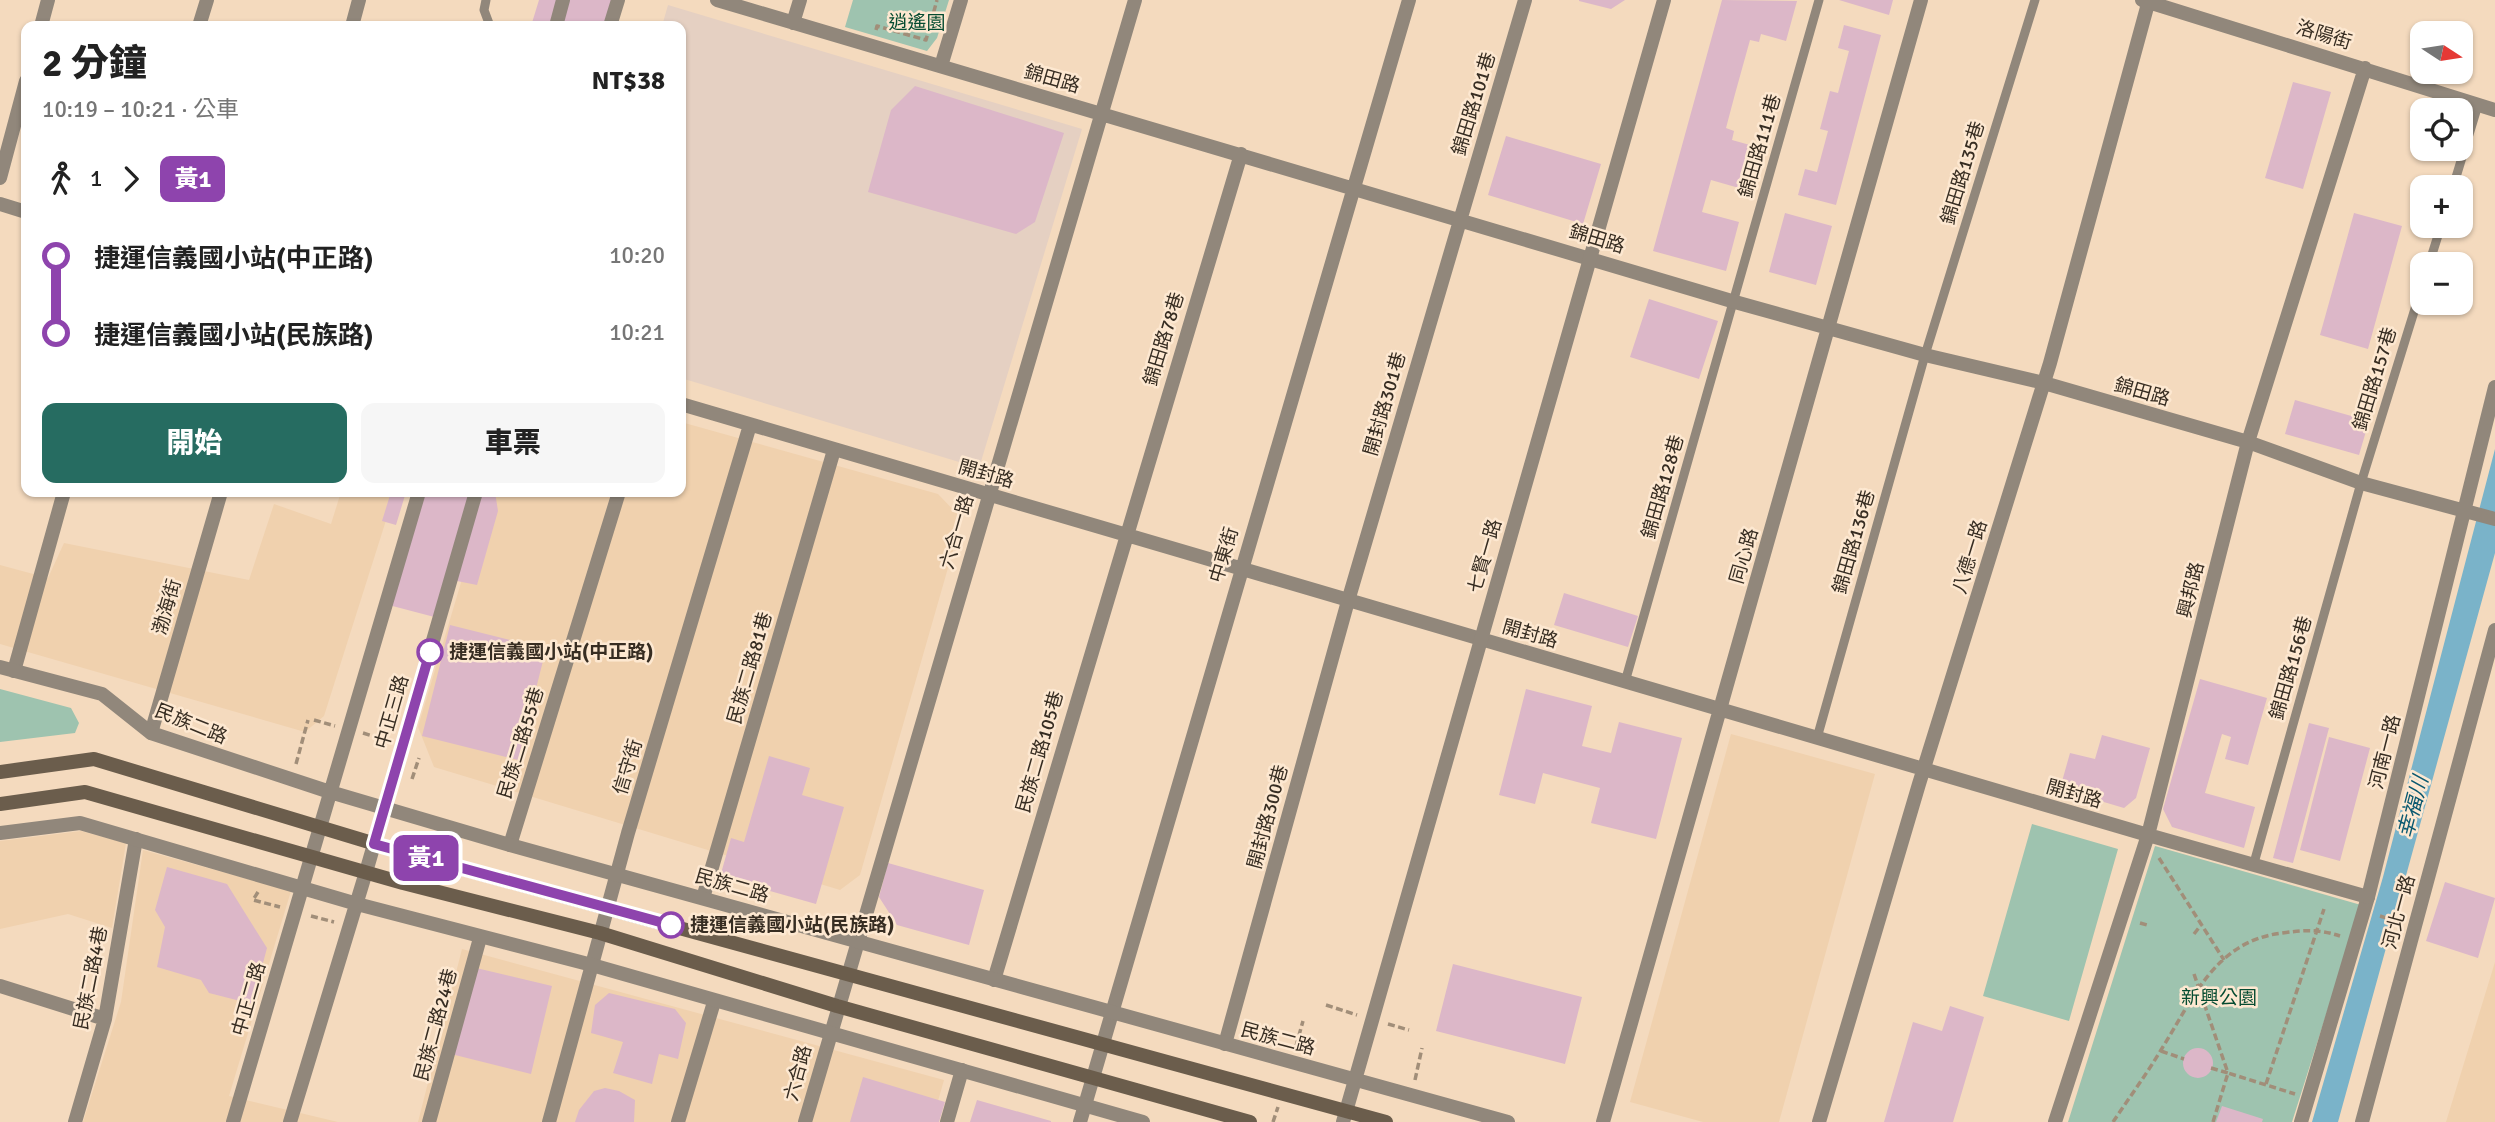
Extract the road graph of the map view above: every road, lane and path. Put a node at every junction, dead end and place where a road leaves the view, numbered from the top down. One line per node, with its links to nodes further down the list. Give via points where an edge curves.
1 (48, 0): 19 (street)
2 (207, 0): 20 (street)
3 (359, 0): 21 (street)
4 (486, 0): 22 (lane)
5 (564, 0): 23 (street)
6 (618, 0): 24 (street)
7 (717, 0): 25 (street, 錦田路)
8 (800, 0): 25 (street)
9 (937, 0): 26 (path, via 926,40 877,26)
10 (961, 0): 27 (street)
11 (1135, 0): 32 (street, 六合一路)
12 (1409, 0): 36 (street, 中東街)
13 (1525, 0): 39 (street, 錦田路101巷)
14 (1664, 0): 40 (street, 七賢一路)
15 (1819, 0): 41 (lane, 錦田路111巷)
16 (1921, 0): 43 (street, 同心路)
17 (2035, 0): 44 (lane, 錦田路135巷)
18 (2146, 1): 28 (street, 洛陽街); 45 (street, 八德一路)
19 (42, 21)
20 (201, 21)
21 (353, 21)
22 (488, 21)
23 (558, 21)
24 (612, 21)
25 (793, 23): 26 (street, 錦田路)
26 (870, 45): 27 (street, 錦田路)
27 (941, 66): 32 (street, 錦田路)
28 (2365, 68): 30 (street, 洛陽街); 49 (street, 興邦路)
29 (21, 100): 35 (street)
30 (2479, 105): 31 (street, 洛陽街); 34 (lane)
31 (2495, 110)
32 (1101, 113): 33 (street, 錦田路); 52 (street, 六合一路)
33 (1241, 154): 36 (street, 錦田路); 60 (street, 錦田路78巷)
34 (2457, 175)
35 (0, 178)
36 (1354, 187): 39 (street, 錦田路); 61 (street, 中東街)
37 (0, 204): 38 (street)
38 (21, 210)
39 (1460, 218): 40 (street, 錦田路); 62 (street, 開封路301巷)
40 (1591, 257): 41 (street, 錦田路); 64 (street, 七賢一路)
41 (1735, 302): 43 (street, 錦田路); 66 (lane, 錦田路128巷)
42 (2413, 315): 51 (lane, 錦田路157巷)
43 (1828, 329): 44 (street, 錦田路); 67 (street, 同心路)
44 (1926, 355): 45 (street, 錦田路); 69 (lane, 錦田路136巷)
45 (2044, 383): 49 (street, 錦田路); 70 (street, 八德一路)
46 (2495, 387): 58 (street, 河南一路)
47 (686, 406): 48 (street, 開封路)
48 (750, 425): 50 (street, 開封路); 85 (street, 信守街)
49 (2248, 442): 51 (street, 錦田路); 77 (street, 興邦路)
50 (835, 450): 52 (street, 開封路); 88 (street, 民族二路81巷)
51 (2361, 483): 58 (street, 錦田路); 83 (lane, 錦田路156巷)
52 (988, 495): 60 (street, 開封路); 102 (street, 六合一路)
53 (62, 497): 65 (street)
54 (220, 497): 68 (street, 渤海街)
55 (417, 497): 72 (street, 中正三路)
56 (475, 497): 74 (street, 中正三路)
57 (618, 497): 80 (street, 民族二路55巷)
58 (2472, 512): 59 (street, 錦田路); 87 (street, 河南一路)
59 (2495, 519)
60 (1125, 535): 61 (street, 開封路); 107 (street, 民族二路105巷)
61 (1240, 569): 62 (street, 開封路); 112 (street, 中東街)
62 (1348, 600): 64 (street, 開封路); 116 (street, 開封路300巷)
63 (2495, 630): 96 (street, 河北一路)
64 (1481, 640): 66 (street, 開封路); 123 (street, 七賢一路)
65 (7, 669): 68 (street, 民族二路, via 102,694)
66 (1625, 682): 67 (street, 開封路)
67 (1720, 710): 69 (street, 開封路); 141 (street, 同心路)
68 (150, 733): 72 (street, 民族二路)
69 (1817, 738): 70 (street, 開封路)
70 (1924, 769): 77 (street, 開封路); 142 (street, 八德一路)
71 (0, 772): 75 (main road, via 94,759)
72 (330, 792): 74 (street, 民族二路); 75 (street, 中正三路)
73 (0, 804): 81 (main road, via 85,792)
74 (384, 808): 79 (street, 中正三路); 80 (street, 民族二路)
75 (319, 828): 79 (main road); 81 (street, 中正三路)
76 (0, 833): 78 (street, via 80,822)
77 (2148, 835): 83 (street, 開封路); 143 (street, 興邦路)
78 (136, 839): 86 (street); 113 (street, 民族二路4巷)
79 (374, 844): 84 (street, 中正三路); 90 (main road)
80 (510, 845): 85 (street, 民族二路)
81 (312, 856): 84 (main road); 86 (street, 中正三路)
82 (2159, 858): 94 (path)
83 (2254, 863): 87 (street, 開封路)
84 (366, 872): 89 (street, 中正三路); 98 (main road)
85 (616, 874): 88 (street, 民族二路); 90 (street, 信守街)
86 (302, 886): 89 (street); 129 (street, 中正二路)
87 (2368, 897): 92 (street, 河南一路)
88 (704, 898): 102 (street, 民族二路)
89 (357, 904): 100 (street); 130 (street)
90 (608, 908): 98 (street, 信守街); 105 (main road)
91 (2324, 909): 97 (path)
92 (2364, 912): 96 (path); 101 (street, 河南一路)
93 (2140, 923): 95 (path)
94 (2202, 924): 99 (path); 103 (path)
95 (2147, 925)
96 (2415, 926): 147 (street, 河北一路)
97 (2317, 928): 101 (path); 103 (path, via 2259,936 2238,945); 124 (path)
98 (600, 933): 104 (street, 信守街); 111 (main road)
99 (2194, 934)
100 (480, 938): 104 (street); 131 (street, 民族二路24巷)
101 (2356, 940): 125 (street, 河南一路)
102 (856, 941): 105 (street, 六合一路); 107 (street, 民族二路)
103 (2224, 960): 109 (path)
104 (592, 965): 110 (street); 132 (street, 信守街)
105 (846, 974): 111 (street, 六合一路); 115 (main road)
106 (2194, 974): 109 (path)
107 (994, 980): 112 (street, 民族二路)
108 (0, 986): 113 (street)
109 (2201, 986): 117 (path); 121 (path)
110 (714, 1002): 114 (street); 133 (street)
111 (837, 1006): 114 (street, 六合一路); 122 (main road)
112 (1110, 1013): 115 (street, 中東街); 116 (street, 民族二路)
113 (105, 1019): 128 (street, 民族二路4巷)
114 (829, 1034): 120 (street); 134 (street, 六合路)
115 (1102, 1044): 122 (street, 中東街); 127 (main road)
116 (1225, 1044): 123 (street, 民族二路)
117 (2161, 1051): 118 (path); 144 (path)
118 (2184, 1059)
119 (2211, 1068): 121 (path)
120 (962, 1070): 126 (street); 135 (street)
121 (2228, 1073): 124 (path); 145 (path)
122 (1093, 1078): 126 (street, 中東街); 138 (main road)
123 (1355, 1080): 127 (street, 七賢一路); 140 (street, 民族二路)
124 (2266, 1084): 125 (path)
125 (2308, 1098): 146 (street, 河南一路)
126 (1085, 1104): 136 (street, 中東街); 137 (street)
127 (1344, 1116): 139 (main road)
128 (75, 1122)
129 (233, 1122)
130 (290, 1122)
131 (429, 1122)
132 (549, 1122)
133 (678, 1122)
134 (805, 1122)
135 (947, 1122)
136 (1080, 1122)
137 (1143, 1122)
138 (1250, 1122)
139 (1386, 1122)
140 (1508, 1122)
141 (1603, 1122)
142 (1819, 1122)
143 (2055, 1122)
144 (2113, 1122)
145 (2213, 1122)
146 (2301, 1122)
147 (2362, 1122)

